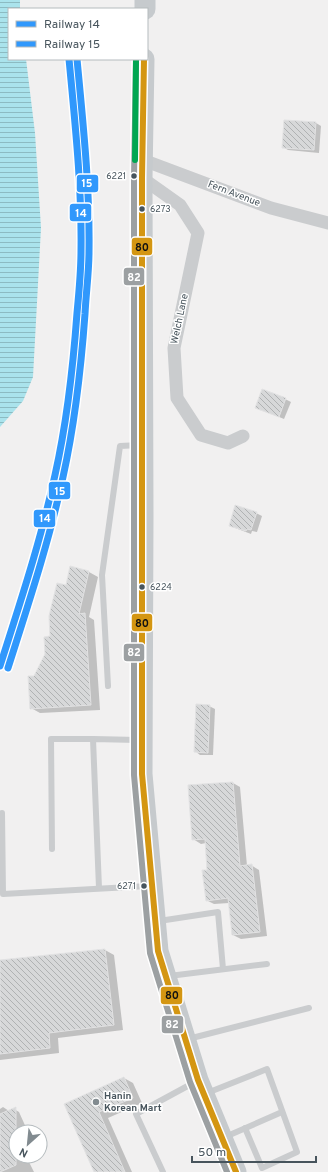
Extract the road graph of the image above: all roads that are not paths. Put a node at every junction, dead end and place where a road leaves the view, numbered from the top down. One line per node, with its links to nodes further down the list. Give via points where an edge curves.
1 (144, 60): 2 (main road)
2 (143, 169): 3 (street, Fern Avenue); 4 (street, Welch Lane, via 180,205 198,233 174,348 177,398 201,435 228,443); 5 (main road)
3 (328, 223)
4 (243, 436)
5 (142, 445): 6 (lane, via 120,446 102,575); 8 (main road)
6 (108, 686)
7 (93, 739): 8 (lane); 10 (lane, via 51,739); 12 (lane)
8 (142, 740): 11 (main road, via 142,774)
9 (2, 813): 12 (lane, via 3,894)
10 (52, 849)
11 (152, 885): 12 (lane); 13 (main road)
12 (99, 888)
13 (155, 921): 15 (lane, via 218,912); 16 (main road, via 158,951)
14 (267, 964): 15 (lane)
15 (223, 970): 16 (lane)
16 (166, 977): 18 (main road)
17 (309, 1008): 18 (lane)
18 (186, 1040): 19 (main road)
19 (201, 1087): 20 (lane, via 267,1069); 22 (main road); 23 (lane, via 136,1114)
20 (282, 1112): 21 (lane); 21 (lane, via 297,1152 262,1168)
21 (245, 1128): 22 (lane)
22 (222, 1138): 24 (main road)
23 (163, 1172)
24 (236, 1172)

